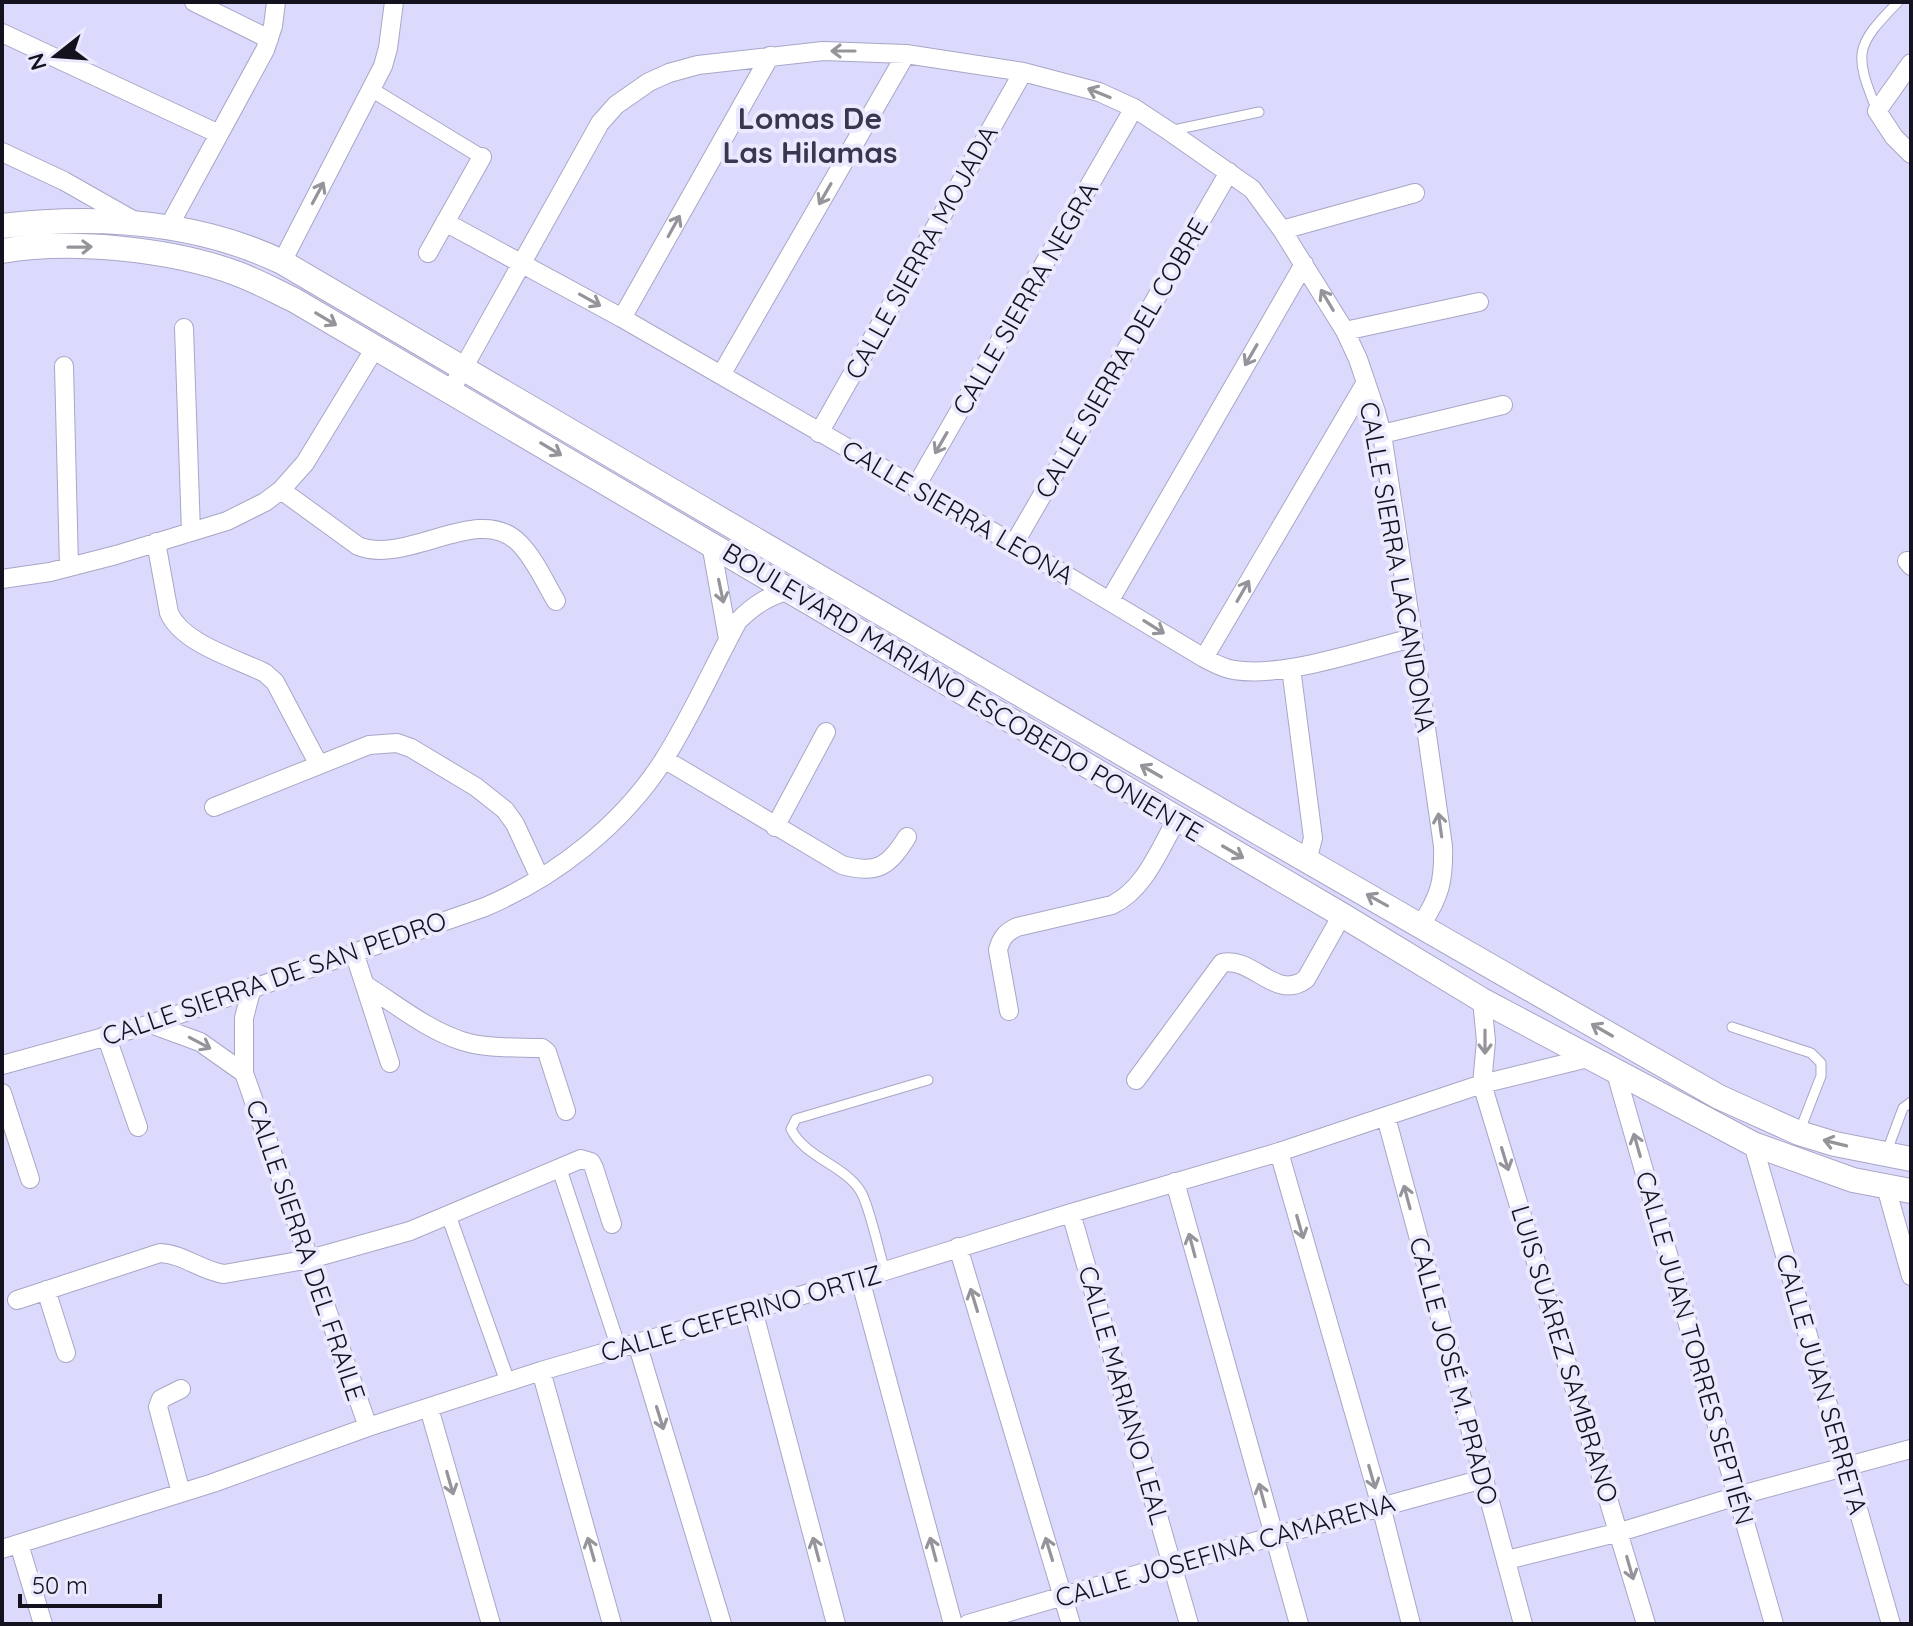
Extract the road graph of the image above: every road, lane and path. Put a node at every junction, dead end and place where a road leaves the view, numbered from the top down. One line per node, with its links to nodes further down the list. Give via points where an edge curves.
1 (194, 2): 6 (street)
2 (276, 2): 6 (street)
3 (394, 2): 11 (street, via 388,48)
4 (1898, 2): 13 (lane, via 1866,37 1861,53)
5 (2, 33): 16 (street)
6 (269, 39): 16 (street)
7 (906, 54): 8 (street, CALLE SIERRA LACANDONA, one-way to 8, via 823,51); 10 (street, CALLE SIERRA LACANDONA); 38 (street, one-way to 38)
8 (770, 56): 30 (street, CALLE SIERRA LACANDONA, via 669,73 616,105 600,123); 33 (street, one-way to 8)
9 (1911, 63): 13 (street)
10 (1023, 72): 12 (street, CALLE SIERRA LACANDONA, one-way to 10); 42 (street, CALLE SIERRA MOJADA)
11 (372, 90): 19 (street); 29 (street, one-way to 11)
12 (1134, 108): 15 (street, CALLE SIERRA LACANDONA); 44 (street, CALLE SIERRA NEGRA, one-way to 44)
13 (1877, 111): 18 (street)
14 (1259, 112): 15 (lane)
15 (1169, 131): 20 (street, CALLE SIERRA LACANDONA)
16 (219, 134): 25 (street)
17 (2, 152): 23 (street)
18 (1911, 154)
19 (482, 157): 22 (street)
20 (1229, 172): 26 (street, CALLE SIERRA LACANDONA, via 1252,189); 49 (street, CALLE SIERRA DEL COBRE)
21 (1415, 193): 26 (street)
22 (445, 222): 28 (street); 30 (street, CALLE SIERRA LEONA)
23 (139, 223): 24 (street, BOULEVARD MARIANO ESCOBEDO PONIENTE); 25 (street, BOULEVARD MARIANO ESCOBEDO PONIENTE)
24 (2, 226)
25 (168, 228): 29 (street, BOULEVARD MARIANO ESCOBEDO PONIENTE, via 226,240)
26 (1282, 230): 31 (street, CALLE SIERRA LACANDONA)
27 (2, 251): 36 (street, BOULEVARD MARIANO ESCOBEDO PONIENTE, one-way to 36, via 99,247 199,263 265,286)
28 (428, 253)
29 (282, 262): 39 (street, BOULEVARD MARIANO ESCOBEDO PONIENTE)
30 (522, 262): 33 (street, CALLE SIERRA LEONA, one-way to 33); 39 (street, CALLE SIERRA LACANDONA)
31 (1304, 264): 35 (street, CALLE SIERRA LACANDONA, one-way to 31); 53 (street, one-way to 53)
32 (1479, 302): 35 (street)
33 (622, 318): 38 (street, CALLE SIERRA LEONA)
34 (184, 328): 46 (street)
35 (1345, 331): 40 (street, CALLE SIERRA LACANDONA)
36 (375, 348): 39 (street, BOULEVARD MARIANO ESCOBEDO PONIENTE); 45 (street, via 305,463)
37 (64, 366): 50 (street)
38 (721, 375): 42 (street, CALLE SIERRA LEONA)
39 (457, 379): 48 (street, BOULEVARD MARIANO ESCOBEDO PONIENTE, one-way to 48); 59 (street, BOULEVARD MARIANO ESCOBEDO PONIENTE, via 803,566)
40 (1366, 382): 43 (street, CALLE SIERRA LACANDONA); 57 (street, one-way to 40)
41 (1503, 405): 43 (street)
42 (819, 433): 44 (street, CALLE SIERRA LEONA)
43 (1382, 434): 55 (street, CALLE SIERRA LACANDONA)
44 (915, 488): 49 (street, CALLE SIERRA LEONA)
45 (281, 490): 46 (street, via 248,512); 54 (street, via 369,551 476,529 507,535 519,543)
46 (191, 532): 47 (street)
47 (156, 542): 50 (street); 63 (street, via 173,623 275,682)
48 (711, 544): 52 (street, BOULEVARD MARIANO ESCOBEDO PONIENTE); 56 (street, one-way to 56)
49 (1014, 544): 53 (street, CALLE SIERRA LEONA)
50 (69, 567): 51 (street)
51 (2, 579)
52 (790, 590): 56 (street, CALLE SIERRA DE SAN PEDRO, via 753,606); 61 (street, BOULEVARD MARIANO ESCOBEDO PONIENTE)
53 (1110, 600): 57 (street, CALLE SIERRA LEONA, one-way to 57)
54 (556, 601)
55 (1413, 638): 58 (street, CALLE SIERRA LEONA); 71 (street, CALLE SIERRA LACANDONA, one-way to 55, via 1436,902 1444,867)
56 (728, 639): 62 (street, CALLE SIERRA DE SAN PEDRO)
57 (1204, 658): 58 (street, CALLE SIERRA LEONA, via 1236,671)
58 (1291, 668): 68 (street, via 1313,838)
59 (1050, 713): 61 (street); 68 (street, BOULEVARD MARIANO ESCOBEDO PONIENTE, one-way to 59)
60 (826, 732): 66 (street)
61 (1037, 737): 65 (street, BOULEVARD MARIANO ESCOBEDO PONIENTE)
62 (664, 759): 66 (street); 69 (street, CALLE SIERRA DE SAN PEDRO, via 615,821)
63 (319, 765): 64 (street); 69 (street, via 369,745 411,748 505,810)
64 (214, 807)
65 (1177, 819): 70 (street, BOULEVARD MARIANO ESCOBEDO PONIENTE, one-way to 70); 76 (street, via 1125,899 1007,932 998,950)
66 (775, 827): 67 (street, via 856,869 889,862)
67 (907, 837)
68 (1307, 861): 71 (street, BOULEVARD MARIANO ESCOBEDO PONIENTE, one-way to 68)
69 (540, 878): 72 (street, CALLE SIERRA DE SAN PEDRO, via 485,907)
70 (1342, 915): 75 (street, BOULEVARD MARIANO ESCOBEDO PONIENTE); 86 (street, via 1298,986 1279,986 1239,964 1222,963)
71 (1421, 925): 93 (street, BOULEVARD MARIANO ESCOBEDO PONIENTE, one-way to 71, via 1719,1097)
72 (354, 952): 73 (street); 74 (street, CALLE SIERRA DE SAN PEDRO)
73 (365, 985): 81 (street); 90 (street, CALLE SIERRA DE SAN PEDRO, via 463,1041 542,1048)
74 (252, 987): 77 (street, CALLE SIERRA DE SAN PEDRO); 83 (street, CALLE SIERRA DEL FRAILE, via 244,1018)
75 (1482, 1000): 80 (street, BOULEVARD MARIANO ESCOBEDO PONIENTE); 87 (street, one-way to 87)
76 (1009, 1011)
77 (151, 1024): 79 (street, CALLE SIERRA DE SAN PEDRO); 83 (street, CALLE SIERRA DEL FRAILE, one-way to 83, via 200,1042)
78 (1732, 1027): 93 (lane, via 1811,1053 1821,1063)
79 (106, 1035): 82 (street, CALLE SIERRA DE SAN PEDRO); 92 (street)
80 (1592, 1057): 84 (street, BOULEVARD MARIANO ESCOBEDO PONIENTE); 87 (street, CALLE CEFERINO ORTIZ)
81 (390, 1063)
82 (2, 1065)
83 (244, 1073): 107 (street, CALLE SIERRA DEL FRAILE)
84 (1616, 1073): 94 (street, BOULEVARD MARIANO ESCOBEDO PONIENTE); 125 (street, CALLE JUAN TORRES SEPTIÉN, one-way to 84)
85 (928, 1080): 108 (lane, via 796,1119 791,1129 796,1141 861,1192)
86 (1136, 1080)
87 (1482, 1084): 91 (street, CALLE CEFERINO ORTIZ); 127 (street, LUIS SUÁREZ SAMBRANO, one-way to 127)
88 (2, 1093): 99 (street)
89 (1911, 1102): 96 (lane, via 1903,1108)
90 (566, 1111)
91 (1386, 1117): 95 (street, CALLE CEFERINO ORTIZ); 123 (street, CALLE JOSÉ M. PRADO, one-way to 91)
92 (138, 1127)
93 (1799, 1133): 96 (street, BOULEVARD MARIANO ESCOBEDO PONIENTE, one-way to 93)
94 (1753, 1144): 101 (street, BOULEVARD MARIANO ESCOBEDO PONIENTE, via 1817,1169); 122 (street, CALLE JUAN SERRETA)
95 (1279, 1152): 100 (street, CALLE CEFERINO ORTIZ); 126 (street, one-way to 126)
96 (1886, 1154): 97 (street, BOULEVARD MARIANO ESCOBEDO PONIENTE)
97 (1911, 1159)
98 (559, 1168): 104 (street); 105 (street, via 581,1159 591,1162); 114 (street)
99 (30, 1179)
100 (1175, 1182): 103 (street, CALLE CEFERINO ORTIZ); 128 (street, one-way to 100)
101 (1886, 1187): 102 (street, BOULEVARD MARIANO ESCOBEDO PONIENTE); 109 (street)
102 (1911, 1191)
103 (1071, 1213): 106 (street, CALLE CEFERINO ORTIZ); 131 (street, CALLE MARIANO LEAL)
104 (448, 1214): 107 (street, via 410,1231); 117 (street)
105 (612, 1224)
106 (958, 1247): 108 (street, CALLE CEFERINO ORTIZ); 132 (street, one-way to 106)
107 (310, 1259): 111 (street, via 224,1274 160,1253); 120 (street, CALLE SIERRA DEL FRAILE)
108 (885, 1271): 110 (street, CALLE CEFERINO ORTIZ)
109 (1911, 1276)
110 (860, 1279): 113 (street, CALLE CEFERINO ORTIZ); 138 (street, one-way to 110)
111 (46, 1290): 112 (street); 115 (street)
112 (17, 1300)
113 (753, 1310): 114 (street, CALLE CEFERINO ORTIZ); 137 (street, one-way to 113)
114 (628, 1346): 116 (street, CALLE CEFERINO ORTIZ); 136 (street, one-way to 136)
115 (66, 1353)
116 (541, 1371): 117 (street, CALLE CEFERINO ORTIZ); 135 (street, one-way to 116)
117 (508, 1383): 119 (street, CALLE CEFERINO ORTIZ)
118 (181, 1389): 124 (street, via 161,1399 158,1407)
119 (429, 1408): 120 (street, CALLE CEFERINO ORTIZ); 134 (street, one-way to 134)
120 (368, 1427): 124 (street, CALLE CEFERINO ORTIZ)
121 (1911, 1449): 122 (street)
122 (1845, 1467): 125 (street); 147 (street, CALLE JUAN SERRETA)
123 (1483, 1479): 126 (street, CALLE JOSEFINA CAMARENA); 130 (street, CALLE JOSÉ M. PRADO)
124 (181, 1493): 129 (street, CALLE CEFERINO ORTIZ)
125 (1737, 1496): 127 (street); 146 (street, CALLE JUAN TORRES SEPTIÉN)
126 (1381, 1506): 128 (street, CALLE JOSEFINA CAMARENA); 143 (street)
127 (1620, 1532): 130 (street); 145 (street, LUIS SUÁREZ SAMBRANO, one-way to 145)
128 (1273, 1537): 131 (street, CALLE JOSEFINA CAMARENA); 142 (street)
129 (11, 1546): 133 (street)
130 (1507, 1560): 144 (street, CALLE JOSÉ M. PRADO)
131 (1173, 1564): 132 (street, CALLE JOSEFINA CAMARENA); 141 (street, CALLE MARIANO LEAL)
132 (1063, 1595): 139 (street, CALLE JOSEFINA CAMARENA); 140 (street)
133 (43, 1624)
134 (491, 1624)
135 (612, 1624)
136 (722, 1624)
137 (836, 1624)
138 (953, 1624)
139 (968, 1624)
140 (1071, 1624)
141 (1189, 1624)
142 (1299, 1624)
143 (1411, 1624)
144 (1523, 1624)
145 (1646, 1624)
146 (1774, 1624)
147 (1891, 1624)

